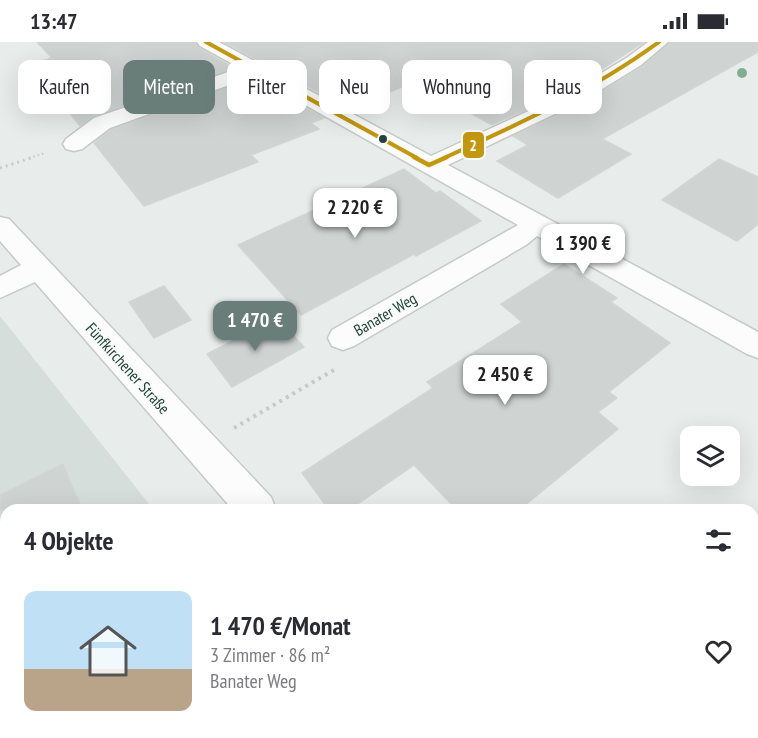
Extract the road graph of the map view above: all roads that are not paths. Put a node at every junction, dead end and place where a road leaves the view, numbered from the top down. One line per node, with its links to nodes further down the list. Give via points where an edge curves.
1 (206, 42): 3 (street)
2 (659, 42): 7 (street, via 602,84)
3 (239, 60)
4 (227, 79): 6 (street, via 102,123)
5 (307, 97): 7 (street)
6 (74, 144)
7 (429, 165): 8 (street)
8 (536, 224): 12 (street, Banater Weg, via 517,239); 13 (street)
9 (0, 225): 10 (street, Fünfkirchener Straße)
10 (39, 268): 11 (street); 14 (street, Fünfkirchener Straße)
11 (0, 288)
12 (343, 338)
13 (758, 346)
14 (252, 504)

